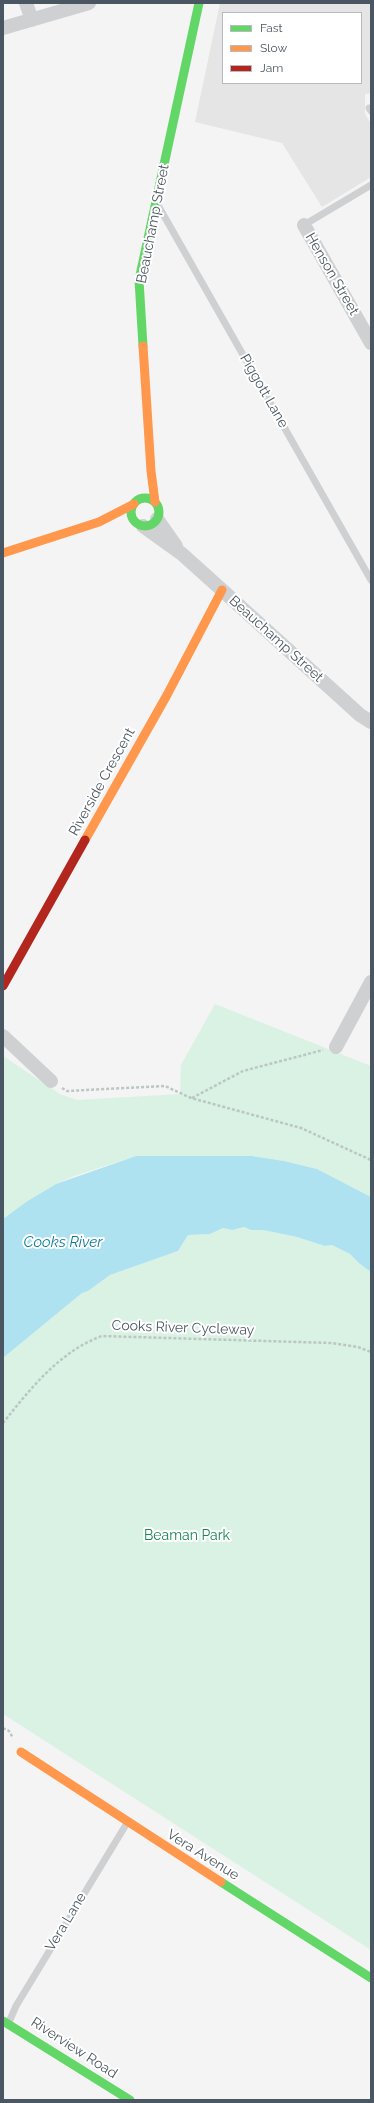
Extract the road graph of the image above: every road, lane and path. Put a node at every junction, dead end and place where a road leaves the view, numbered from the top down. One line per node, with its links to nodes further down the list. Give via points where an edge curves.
1 (26, 3): 4 (street)
2 (89, 3): 4 (street)
3 (199, 3): 9 (street, Beauchamp Street)
4 (32, 20): 5 (street)
5 (3, 28)
6 (371, 108): 7 (lane)
7 (371, 111)
8 (371, 185): 10 (lane)
9 (156, 202): 12 (street, Beauchamp Street, via 139,280); 21 (lane, Piggott Lane)
10 (304, 225): 11 (street, Henson Street)
11 (371, 343)
12 (151, 471): 13 (street, Beauchamp Street); 14 (street, Beauchamp Street)
13 (142, 498): 14 (street); 15 (street)
14 (155, 502): 16 (street, via 159,510)
15 (134, 504): 17 (street); 18 (street, via 132,512)
16 (158, 519): 18 (street, via 151,524); 20 (street, Beauchamp Street)
17 (100, 522): 18 (street); 19 (street)
18 (138, 522): 20 (street, Beauchamp Street)
19 (3, 553)
20 (182, 554): 22 (street, Beauchamp Street)
21 (371, 580)
22 (222, 590): 23 (street, Beauchamp Street, via 360,715); 25 (street, Riverside Crescent, via 163,702)
23 (371, 722)
24 (371, 982): 27 (street)
25 (3, 986)
26 (3, 1036): 28 (street)
27 (336, 1047): 29 (path, via 243,1071)
28 (51, 1082): 29 (path, via 67,1091 165,1086)
29 (191, 1098): 30 (path, via 301,1128 326,1137)
30 (371, 1160)
31 (371, 1352): 32 (path, Cooks River Cycleway, via 358,1347 331,1343 102,1336 85,1342 52,1368 27,1393)
32 (3, 1423)
33 (21, 1752): 34 (street, Vera Avenue)
34 (127, 1823): 35 (street, Vera Avenue); 36 (lane, Vera Lane)
35 (371, 1978)
36 (6, 2022): 37 (street, Riverview Road)
37 (130, 2100)

